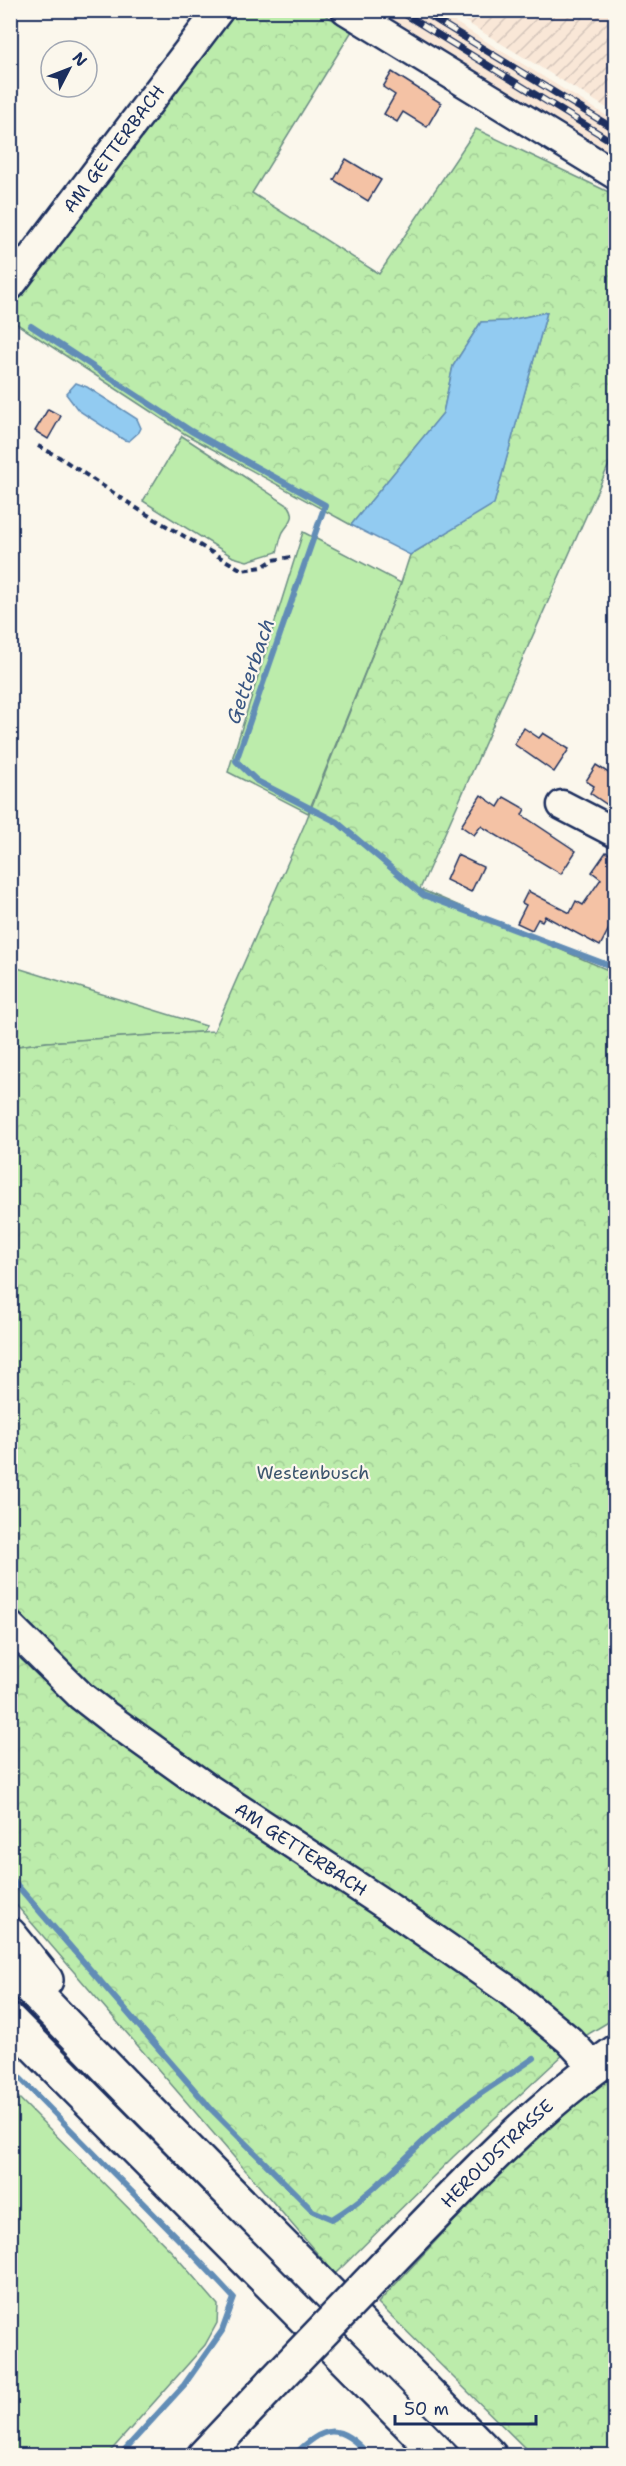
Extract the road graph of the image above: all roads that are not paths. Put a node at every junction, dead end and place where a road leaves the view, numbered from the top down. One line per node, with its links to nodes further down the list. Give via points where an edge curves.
1 (219, 10): 4 (street, AM GETTERBACH)
2 (346, 10): 3 (street)
3 (615, 175)
4 (10, 286)
5 (562, 805): 6 (street)
6 (615, 833)
7 (10, 1626): 11 (street, AM GETTERBACH, via 108,1717 508,1990 569,2040)
8 (10, 1935): 12 (main road)
9 (10, 1967): 12 (main road)
10 (15, 2026): 14 (main road)
11 (605, 2060): 13 (main road, HEROLDSTRASSE, bridge, via 502,2145)
12 (122, 2083): 15 (main road)
13 (204, 2456)
14 (441, 2456)
15 (490, 2456)

